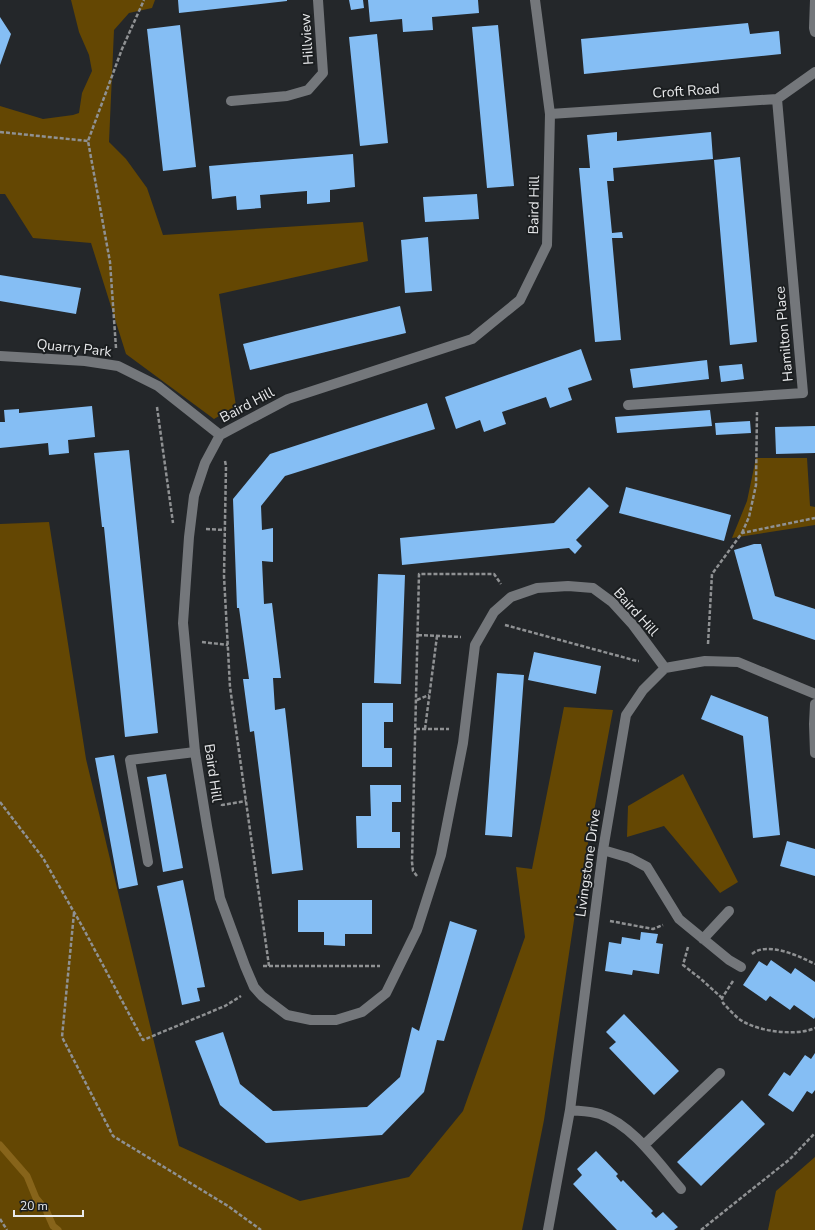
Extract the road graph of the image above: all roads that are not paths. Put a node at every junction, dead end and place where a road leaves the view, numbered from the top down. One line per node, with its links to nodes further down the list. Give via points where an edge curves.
1 (318, 0): 7 (street, Hillview, via 323,73 308,90 287,96)
2 (535, 0): 8 (street, Baird Hill)
3 (815, 0): 4 (street)
4 (815, 32)
5 (815, 72): 6 (street)
6 (777, 99): 8 (street, Croft Road); 10 (street, Hamilton Place, via 803,393)
7 (231, 101)
8 (550, 114): 11 (street, Baird Hill, via 547,245 520,300 472,339 288,399)
9 (0, 356): 11 (street, Quarry Park, via 85,361 118,366 158,386)
10 (628, 405)
11 (220, 435): 15 (street, Baird Hill, via 205,463 194,496 189,537 183,623)
12 (666, 668): 13 (street, via 704,661 738,662); 15 (street, Baird Hill, via 633,625 612,602 593,588 537,588 510,597 494,612 475,645 464,729 441,855 417,930 386,993 362,1012 336,1020 311,1020 287,1015 254,987 220,898); 17 (street, Livingstone Drive, via 643,690 626,716)
13 (815, 694)
14 (815, 704): 16 (street)
15 (195, 752): 18 (street, via 130,760)
16 (815, 753)
17 (603, 850): 20 (street, via 630,858 647,867 679,919); 23 (street, Livingstone Drive)
18 (148, 862)
19 (729, 910): 20 (street)
20 (702, 939): 21 (street)
21 (741, 967)
22 (720, 1073): 24 (street)
23 (570, 1110): 24 (street, via 600,1114 623,1127); 26 (street, Livingstone Drive)
24 (644, 1145): 25 (street)
25 (680, 1189)
26 (548, 1230)

